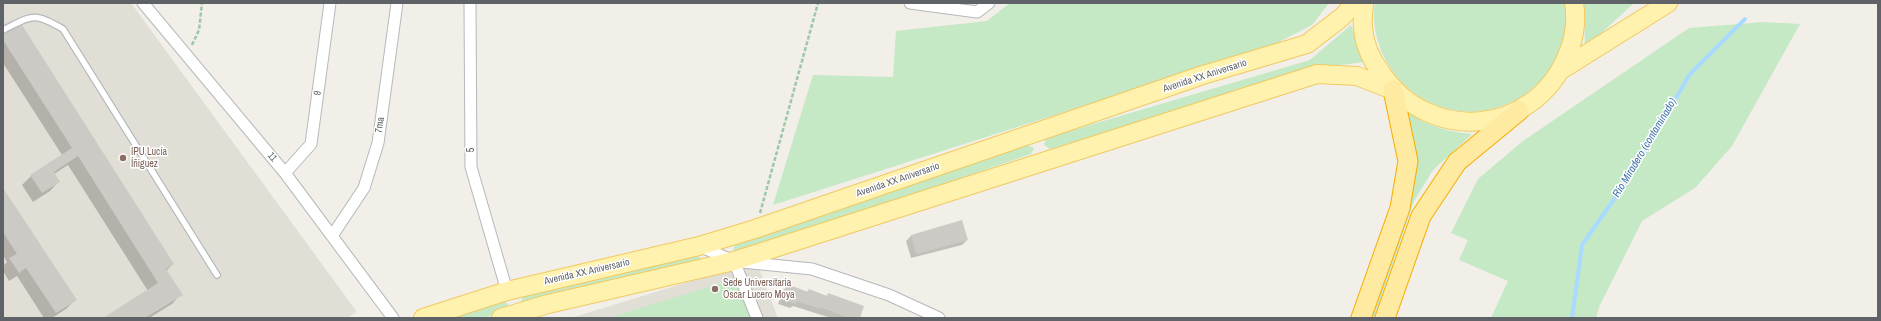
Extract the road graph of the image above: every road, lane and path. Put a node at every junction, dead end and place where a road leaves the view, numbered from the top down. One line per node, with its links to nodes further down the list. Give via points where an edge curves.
1 (143, 3): 14 (street, 11)
2 (202, 3): 14 (path, via 199,30)
3 (330, 3): 18 (street, 9, via 311,144)
4 (397, 3): 20 (street, 7ma, via 378,143 364,188)
5 (470, 3): 24 (street, 5, via 471,167)
6 (818, 3): 19 (path)
7 (910, 3): 8 (street, via 977,12)
8 (989, 3)
9 (1355, 3): 19 (main road, Avenida XX Aniversario, via 1342,18 1307,44 1196,78)
10 (1364, 3): 16 (main road, via 1363,28 1372,61)
11 (1574, 3): 15 (main road, via 1576,12 1573,42)
12 (1668, 3): 15 (main road)
13 (3, 30): 23 (lane, via 31,16 47,19 63,29)
14 (186, 56): 18 (street, 11)
15 (1561, 70): 17 (main road, via 1543,94)
16 (1393, 90): 17 (main road, via 1420,111 1453,121 1487,121); 22 (main road, via 1357,76 1317,74); 30 (highway, via 1408,161 1400,208)
17 (1519, 110): 31 (highway, via 1458,162 1421,216)
18 (285, 173): 20 (street, 11)
19 (755, 228): 21 (main road, Avenida XX Aniversario)
20 (332, 236): 25 (street, 11)
21 (700, 246): 22 (street); 24 (main road, Avenida XX Aniversario)
22 (734, 261): 27 (main road, via 548,304); 28 (street); 29 (street, via 812,269 889,295)
23 (217, 275)
24 (508, 292): 26 (main road, Avenida XX Aniversario)
25 (393, 318)
26 (423, 318)
27 (501, 318)
28 (757, 318)
29 (939, 318)
30 (1361, 318)
31 (1385, 318)

